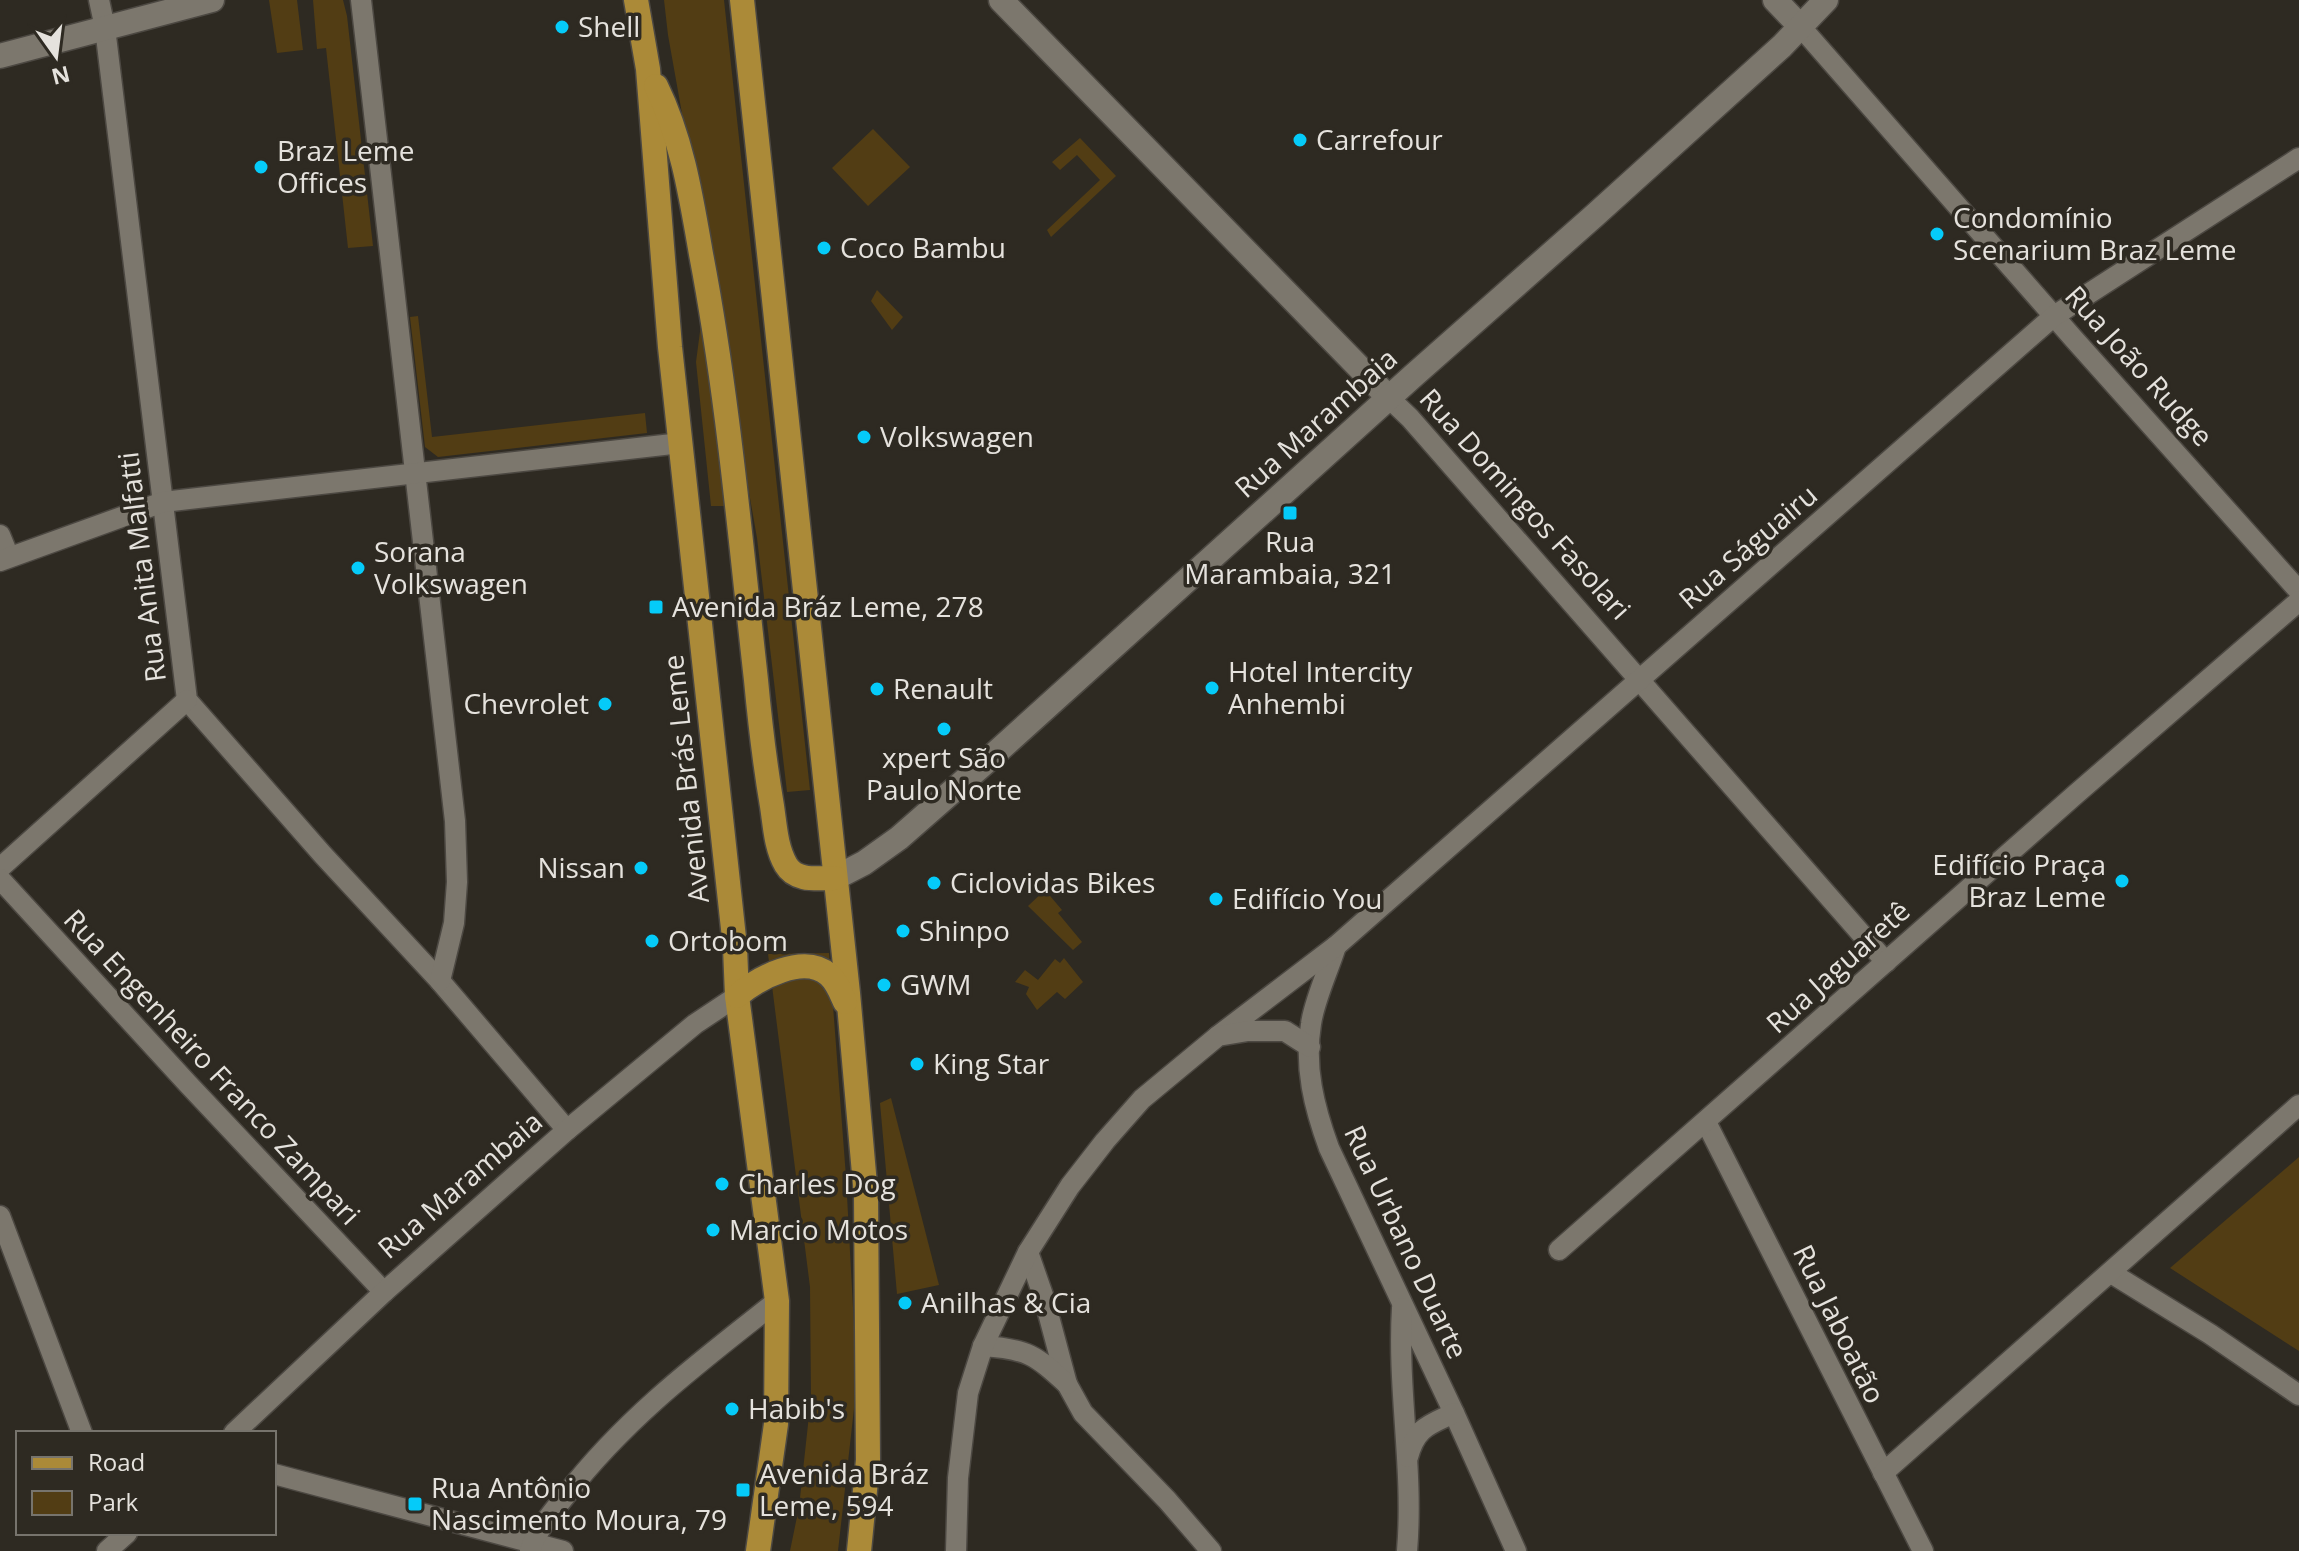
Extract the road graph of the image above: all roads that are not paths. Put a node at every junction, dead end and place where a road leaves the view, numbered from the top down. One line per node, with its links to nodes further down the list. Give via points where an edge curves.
1 (99, 0): 10 (street, Rua Anita Malfatti)
2 (212, 0): 10 (street)
3 (361, 0): 17 (street)
4 (636, 0): 12 (main road, Avenida Brás Leme)
5 (742, 0): 26 (main road)
6 (1001, 0): 15 (street, Rua Domingos Fasolari)
7 (1775, 0): 9 (street, Rua João Rudge)
8 (1826, 0): 9 (street, Rua Marambaia)
9 (1800, 26): 14 (street, Rua João Rudge); 15 (street, Rua Marambaia)
10 (105, 28): 11 (street); 18 (street, Rua Anita Malfatti)
11 (0, 56)
12 (648, 69): 16 (main road, Avenida Brás Leme); 26 (main road, via 677,136 712,313 779,850 795,875)
13 (2299, 158): 14 (street, Rua Ságuairu)
14 (2054, 316): 21 (street, Rua João Rudge); 23 (street, Rua Ságuairu)
15 (1389, 398): 23 (street, Rua Domingos Fasolari); 26 (street, Rua Marambaia, via 899,838)
16 (681, 443): 17 (street); 31 (main road, Avenida Brás Leme)
17 (415, 473): 18 (street); 30 (street, via 455,821 454,923)
18 (163, 502): 20 (street); 24 (street, Rua Anita Malfatti)
19 (0, 535): 20 (street)
20 (4, 559)
21 (2299, 591)
22 (2299, 601): 29 (street, Rua Jaguaretê)
23 (1640, 680): 28 (street, Rua Ságuairu); 29 (street, Rua Domingos Fasolari)
24 (187, 700): 25 (street); 30 (street, Rua Anita Malfatti)
25 (0, 868)
26 (835, 878): 32 (main road)
27 (0, 879): 42 (street, Rua Engenheiro Franco Zampari)
28 (1336, 946): 33 (street, Rua Ságuairu); 34 (street, Rua Urbano Duarte, via 1311,1023)
29 (1886, 962): 36 (street, Rua Jaguaretê)
30 (440, 981): 37 (street, Rua Anita Malfatti)
31 (737, 996): 32 (main road, via 763,977 812,967 835,982); 37 (street, Rua Marambaia, via 695,1024); 43 (main road, Avenida Brás Leme)
32 (851, 1024): 57 (main road, via 867,1243 868,1460)
33 (1218, 1036): 34 (street, via 1285,1031); 40 (street, Rua Ságuairu, via 1142,1099 1105,1141)
34 (1310, 1047): 44 (street, Rua Urbano Duarte, via 1317,1115)
35 (2299, 1105): 41 (street)
36 (1706, 1122): 39 (street, Rua Jaguaretê); 52 (street, Rua Jaboatão)
37 (567, 1130): 42 (street, Rua Marambaia)
38 (0, 1216): 49 (street)
39 (1559, 1250)
40 (1028, 1252): 45 (street, Rua Ságuairu); 46 (street)
41 (2111, 1273): 47 (street); 52 (street)
42 (384, 1292): 50 (street, Rua Marambaia)
43 (777, 1301): 54 (street, via 665,1390 606,1446); 56 (main road, Avenida Brás Leme, via 776,1424)
44 (1403, 1305): 48 (street, Rua Urbano Duarte); 51 (street, via 1400,1345)
45 (983, 1346): 46 (street, via 1015,1348 1040,1359); 58 (street, Rua Ságuairu, via 964,1418)
46 (1067, 1384): 59 (street, via 1083,1413)
47 (2299, 1395)
48 (1454, 1413): 51 (street, via 1419,1431); 61 (street, Rua Urbano Duarte)
49 (81, 1431)
50 (236, 1431)
51 (1408, 1457): 60 (street)
52 (1883, 1473): 62 (street, Rua Jaboatão)
53 (276, 1475): 54 (street)
54 (531, 1546): 55 (street)
55 (563, 1551)
56 (758, 1551)
57 (859, 1551)
58 (956, 1551)
59 (1211, 1551)
60 (1407, 1551)
61 (1516, 1551)
62 (1923, 1551)

